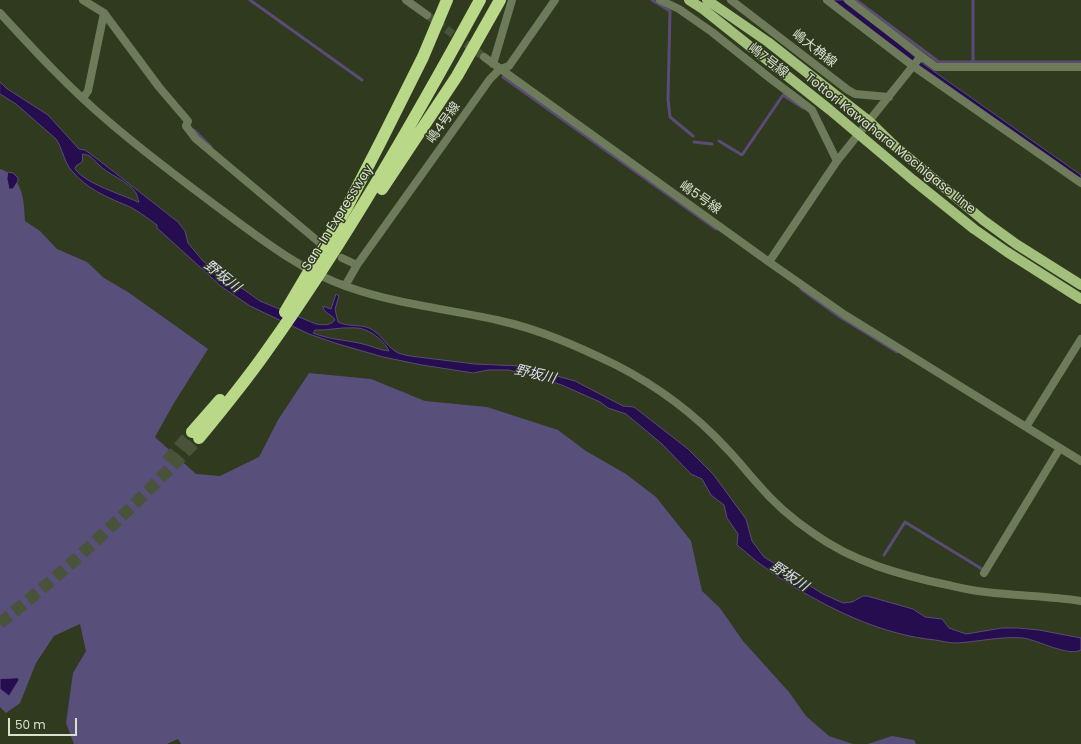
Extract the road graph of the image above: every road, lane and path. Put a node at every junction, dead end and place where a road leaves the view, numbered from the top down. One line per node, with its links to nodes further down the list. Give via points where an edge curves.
1 (83, 0): 17 (street)
2 (406, 0): 15 (street)
3 (447, 0): 27 (highway, via 423,57)
4 (474, 0): 27 (highway)
5 (480, 0): 27 (highway)
6 (500, 0): 27 (highway, via 457,76)
7 (512, 0): 21 (street)
8 (555, 0): 21 (street, 嶋4号線, via 509,66)
9 (660, 0): 28 (street, 嶋7号線, via 679,9 712,32 812,110)
10 (689, 0): 26 (main road, Tottori Kawahara Mochigase Line)
11 (707, 0): 26 (main road, Tottori Kawahara Mochigase Line, via 768,42)
12 (731, 0): 24 (street, 嶋大桷線, via 848,90 855,94)
13 (827, 0): 22 (street)
14 (848, 0): 19 (street)
15 (417, 3): 18 (street)
16 (0, 13): 25 (street)
17 (104, 13): 25 (street, via 88,91); 30 (street, via 188,122 186,126 196,139)
18 (427, 15)
19 (921, 56): 22 (street); 23 (street, via 936,67)
20 (484, 57): 21 (street, 嶋5号線)
21 (497, 66): 32 (street, 嶋5号線); 33 (street, 嶋4号線)
22 (913, 66): 24 (street); 29 (street)
23 (1081, 67)
24 (890, 97): 26 (street)
25 (84, 98): 35 (street, via 167,169 236,221 299,264)
26 (865, 128): 28 (street); 34 (main road, Tottori Kawahara Mochigase Line, via 896,148 1016,244); 36 (main road, Tottori Kawahara Mochigase Line, via 913,180 974,229)
27 (394, 147): 37 (highway, via 347,207); 37 (highway, via 307,302)
28 (837, 161): 32 (street)
29 (1081, 183)
30 (320, 243)
31 (342, 258): 33 (street)
32 (769, 262): 39 (street, 嶋5号線, via 845,315)
33 (357, 265): 35 (street, 嶋4号線)
34 (1081, 285)
35 (345, 286): 44 (street, via 378,297 498,320 534,330 567,342 622,368 645,381 692,415 727,449 774,502 812,533 847,554 885,570 926,581 982,592)
36 (1081, 299)
37 (281, 326): 40 (highway, via 247,373)
38 (1081, 339): 39 (street)
39 (1026, 427): 41 (street, 嶋5号線)
40 (196, 435)
41 (1060, 448): 42 (street, 嶋5号線); 43 (street)
42 (1081, 461)
43 (984, 572)
44 (1081, 601)

